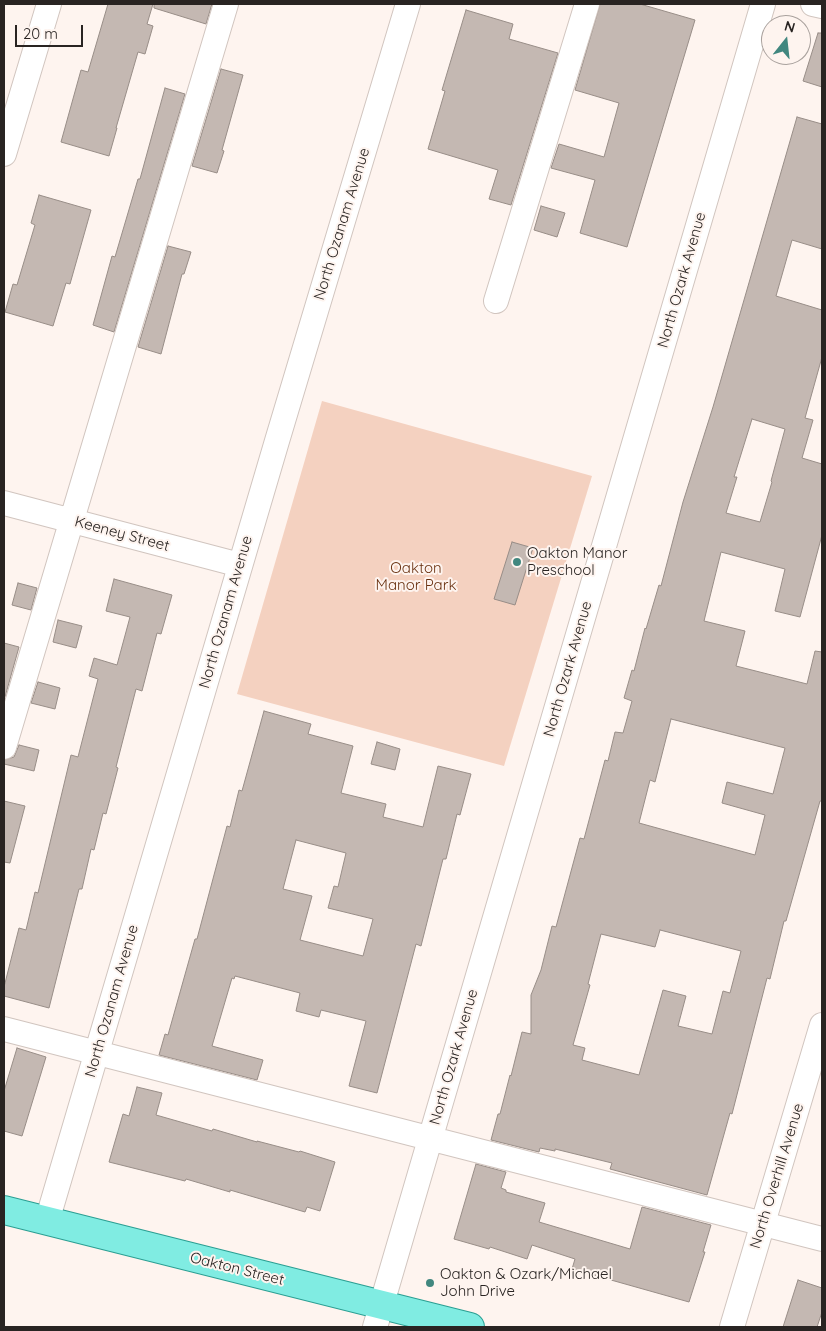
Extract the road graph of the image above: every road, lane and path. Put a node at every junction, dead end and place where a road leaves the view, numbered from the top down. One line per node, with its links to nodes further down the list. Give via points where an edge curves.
1 (49, 4): 8 (street)
2 (226, 4): 11 (street)
3 (408, 4): 12 (street, North Ozanam Avenue)
4 (587, 4): 9 (street)
5 (763, 4): 17 (street, North Ozark Avenue)
6 (814, 4): 7 (street)
7 (822, 6)
8 (4, 154)
9 (496, 301)
10 (4, 503): 11 (street, Keeney Street)
11 (71, 521): 12 (street, Keeney Street); 13 (street)
12 (240, 565): 16 (street, North Ozanam Avenue)
13 (4, 747)
14 (822, 1025): 20 (street, North Overhill Avenue)
15 (4, 1029): 16 (street)
16 (97, 1053): 17 (street); 19 (street, North Ozanam Avenue)
17 (430, 1138): 20 (street); 22 (street, North Ozark Avenue)
18 (4, 1210): 19 (main road, Oakton Street)
19 (47, 1221): 22 (main road, Oakton Street)
20 (763, 1224): 21 (street); 24 (street, North Overhill Avenue)
21 (822, 1239)
22 (378, 1316): 23 (main road, Oakton Street)
23 (470, 1327)
24 (732, 1327)

